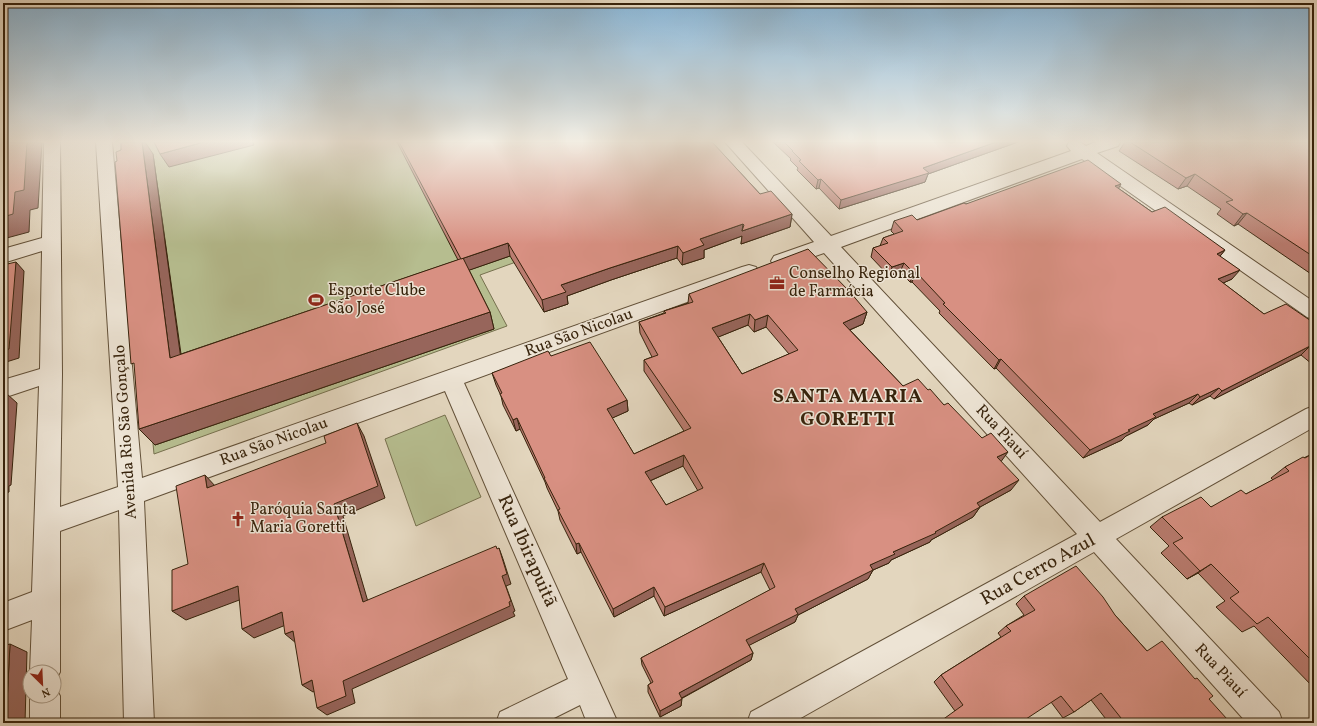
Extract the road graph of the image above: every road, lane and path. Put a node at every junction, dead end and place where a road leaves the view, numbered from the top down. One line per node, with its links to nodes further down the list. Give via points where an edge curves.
1 (52, 176): 6 (street)
2 (107, 176): 14 (street, Avenida Rio São Gonçalo)
3 (764, 176): 7 (street, Rua Piauí)
4 (1002, 176): 7 (street, Rua São Nicolau)
5 (1118, 176): 9 (street)
6 (52, 242): 8 (street); 10 (street)
7 (826, 244): 11 (street, Rua São Nicolau); 16 (street, Rua Piauí)
8 (3, 256)
9 (1314, 312)
10 (51, 374): 12 (street); 15 (street)
11 (451, 379): 14 (street, Rua São Nicolau); 20 (street, Rua Ibirapuitã)
12 (3, 389)
13 (1314, 416): 16 (street, Rua Cerro Azul)
14 (131, 494): 15 (street, Rua São Nicolau); 23 (street, Avenida Rio São Gonçalo)
15 (47, 524): 17 (street)
16 (1097, 537): 26 (street, Rua Cerro Azul); 27 (street, Rua Piauí)
17 (46, 601): 18 (street); 19 (street)
18 (3, 616)
19 (45, 664)
20 (586, 686): 24 (street); 25 (street, Rua Ibirapuitã)
21 (45, 704): 22 (street)
22 (45, 723)
23 (139, 723)
24 (511, 723)
25 (603, 723)
26 (762, 723)
27 (1268, 723)

